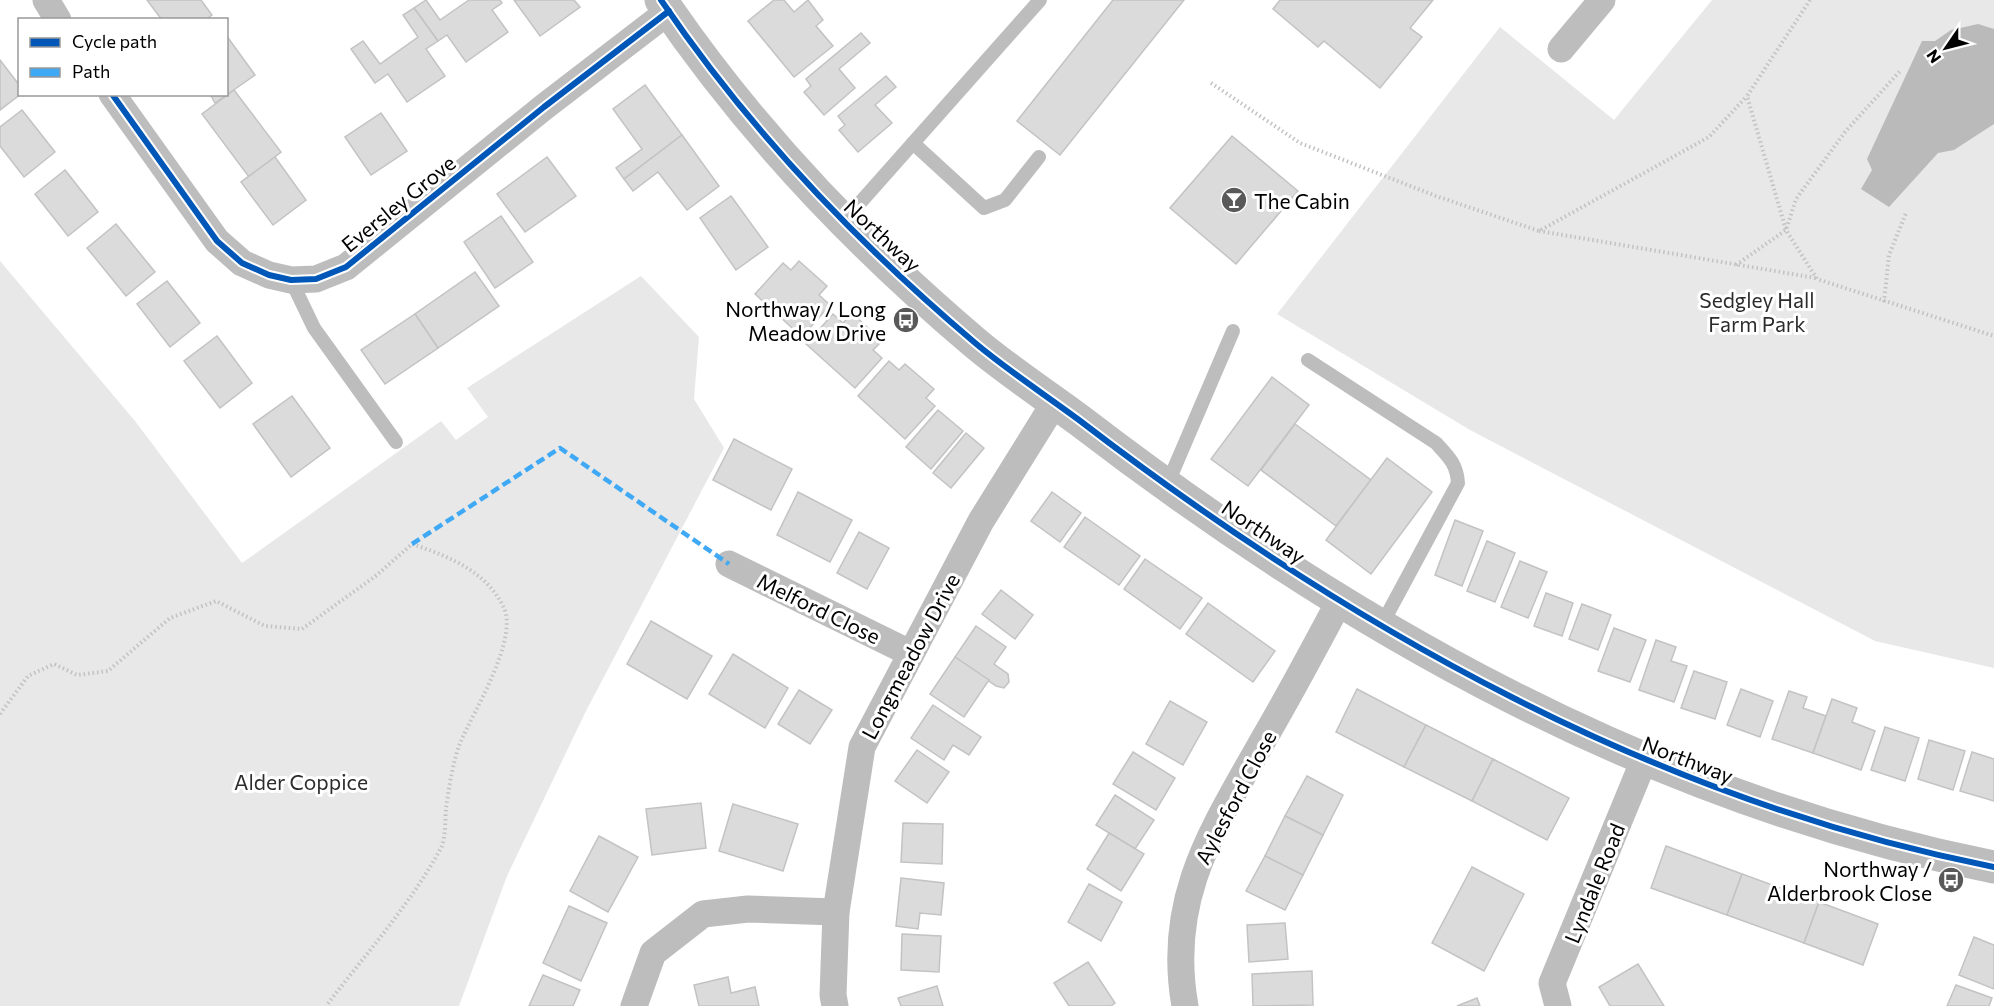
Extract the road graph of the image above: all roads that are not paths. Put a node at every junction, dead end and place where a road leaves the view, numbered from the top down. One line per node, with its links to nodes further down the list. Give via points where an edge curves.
1 (45, 0): 5 (street)
2 (1040, 0): 8 (lane)
3 (1602, 0): 6 (street)
4 (665, 6): 10 (street, Northway, via 716,79); 11 (street, Eversley Grove, via 346,267 316,279)
5 (57, 18)
6 (1562, 49)
7 (113, 96): 11 (street, Eversley Grove, via 218,241 242,263)
8 (913, 143): 9 (lane, via 984,208 1005,200); 10 (lane)
9 (1039, 157)
10 (843, 222): 14 (street, Northway, via 975,343)
11 (291, 280): 15 (lane, via 314,328)
12 (1233, 331): 16 (lane)
13 (1308, 360): 19 (lane, via 1436,443 1453,461 1457,472 1458,483)
14 (1055, 402): 16 (street, Northway); 20 (street, Longmeadow Drive, via 981,521)
15 (396, 442)
16 (1167, 485): 18 (street, Northway)
17 (729, 564): 20 (street, Melford Close)
18 (1340, 602): 19 (street, Northway); 26 (street, Aylesford Close, via 1206,842 1189,890 1184,924 1179,974)
19 (1381, 626): 21 (street, Northway, via 1550,718)
20 (910, 652): 23 (street, Longmeadow Drive, via 862,747)
21 (1644, 760): 22 (street, Northway, via 1764,806 1923,853); 27 (street, Lyndale Road, via 1552,983)
22 (1994, 867)
23 (836, 912): 24 (street, via 748,909 703,914 653,953); 25 (street, Longmeadow Drive)
24 (634, 1006)
25 (835, 1006)
26 (1185, 1006)
27 (1558, 1006)

